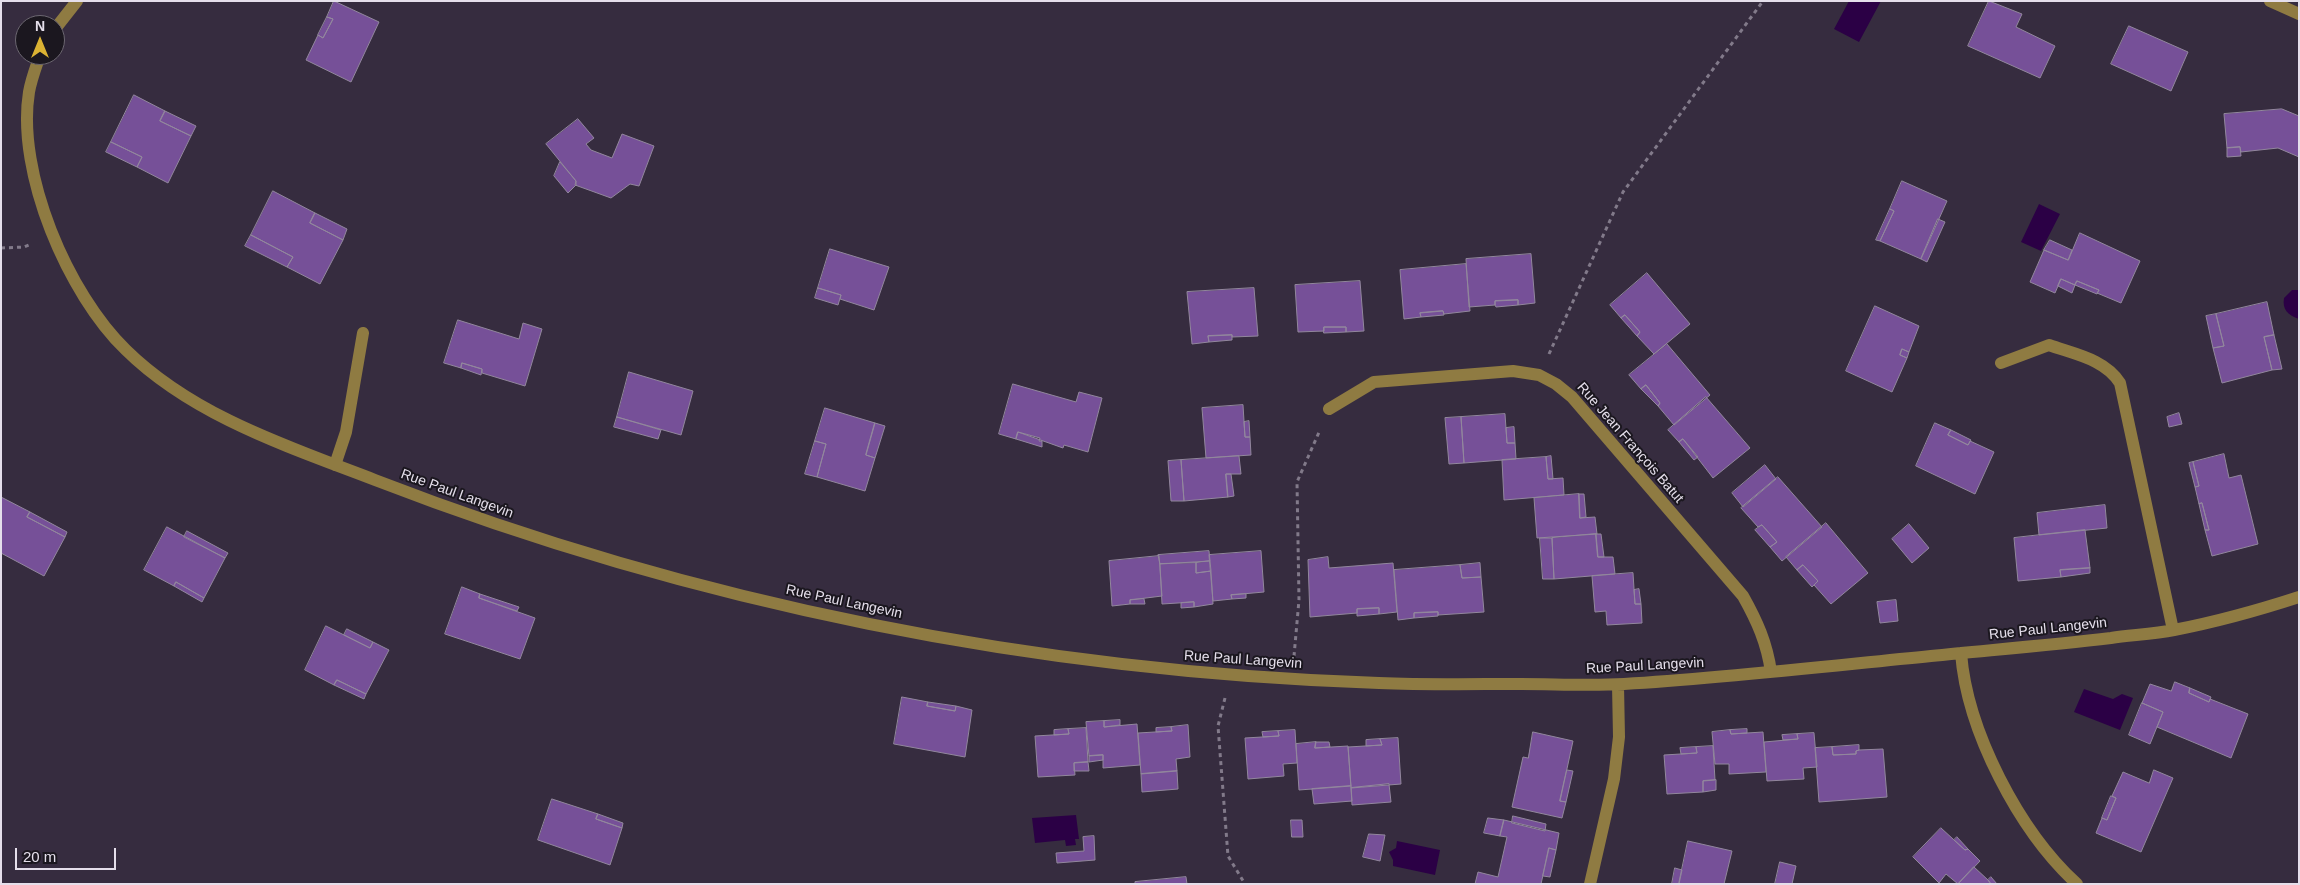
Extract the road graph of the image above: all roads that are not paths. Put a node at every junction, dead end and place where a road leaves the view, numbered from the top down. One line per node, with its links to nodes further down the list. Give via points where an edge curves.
1 (77, 1): 4 (street)
2 (2270, 1): 3 (street)
3 (2299, 14)
4 (65, 16)
5 (37, 65): 9 (street, Rue Paul Langevin, via 29,91 30,159 38,194 53,235 104,326 127,351 173,388 224,418)
6 (364, 334): 9 (street, via 346,432)
7 (2001, 363): 11 (street, via 2048,345 2100,363 2113,371 2120,383)
8 (1329, 409): 13 (street, Rue Jean François Batut, via 1374,382 1513,371 1539,375 1556,384 1572,397 1743,596 1759,625)
9 (335, 465): 14 (street, Rue Paul Langevin, via 554,544 668,577 886,627 1100,663 1226,676 1384,684)
10 (2299, 597): 11 (street, Rue Paul Langevin)
11 (2173, 630): 12 (street, Rue Paul Langevin)
12 (1960, 653): 13 (street, Rue Paul Langevin); 16 (street, via 1972,711 1998,776 2045,848)
13 (1770, 672): 14 (street, Rue Paul Langevin)
14 (1618, 685): 15 (street, via 1619,737 1614,779)
15 (1590, 884)
16 (2077, 884)

